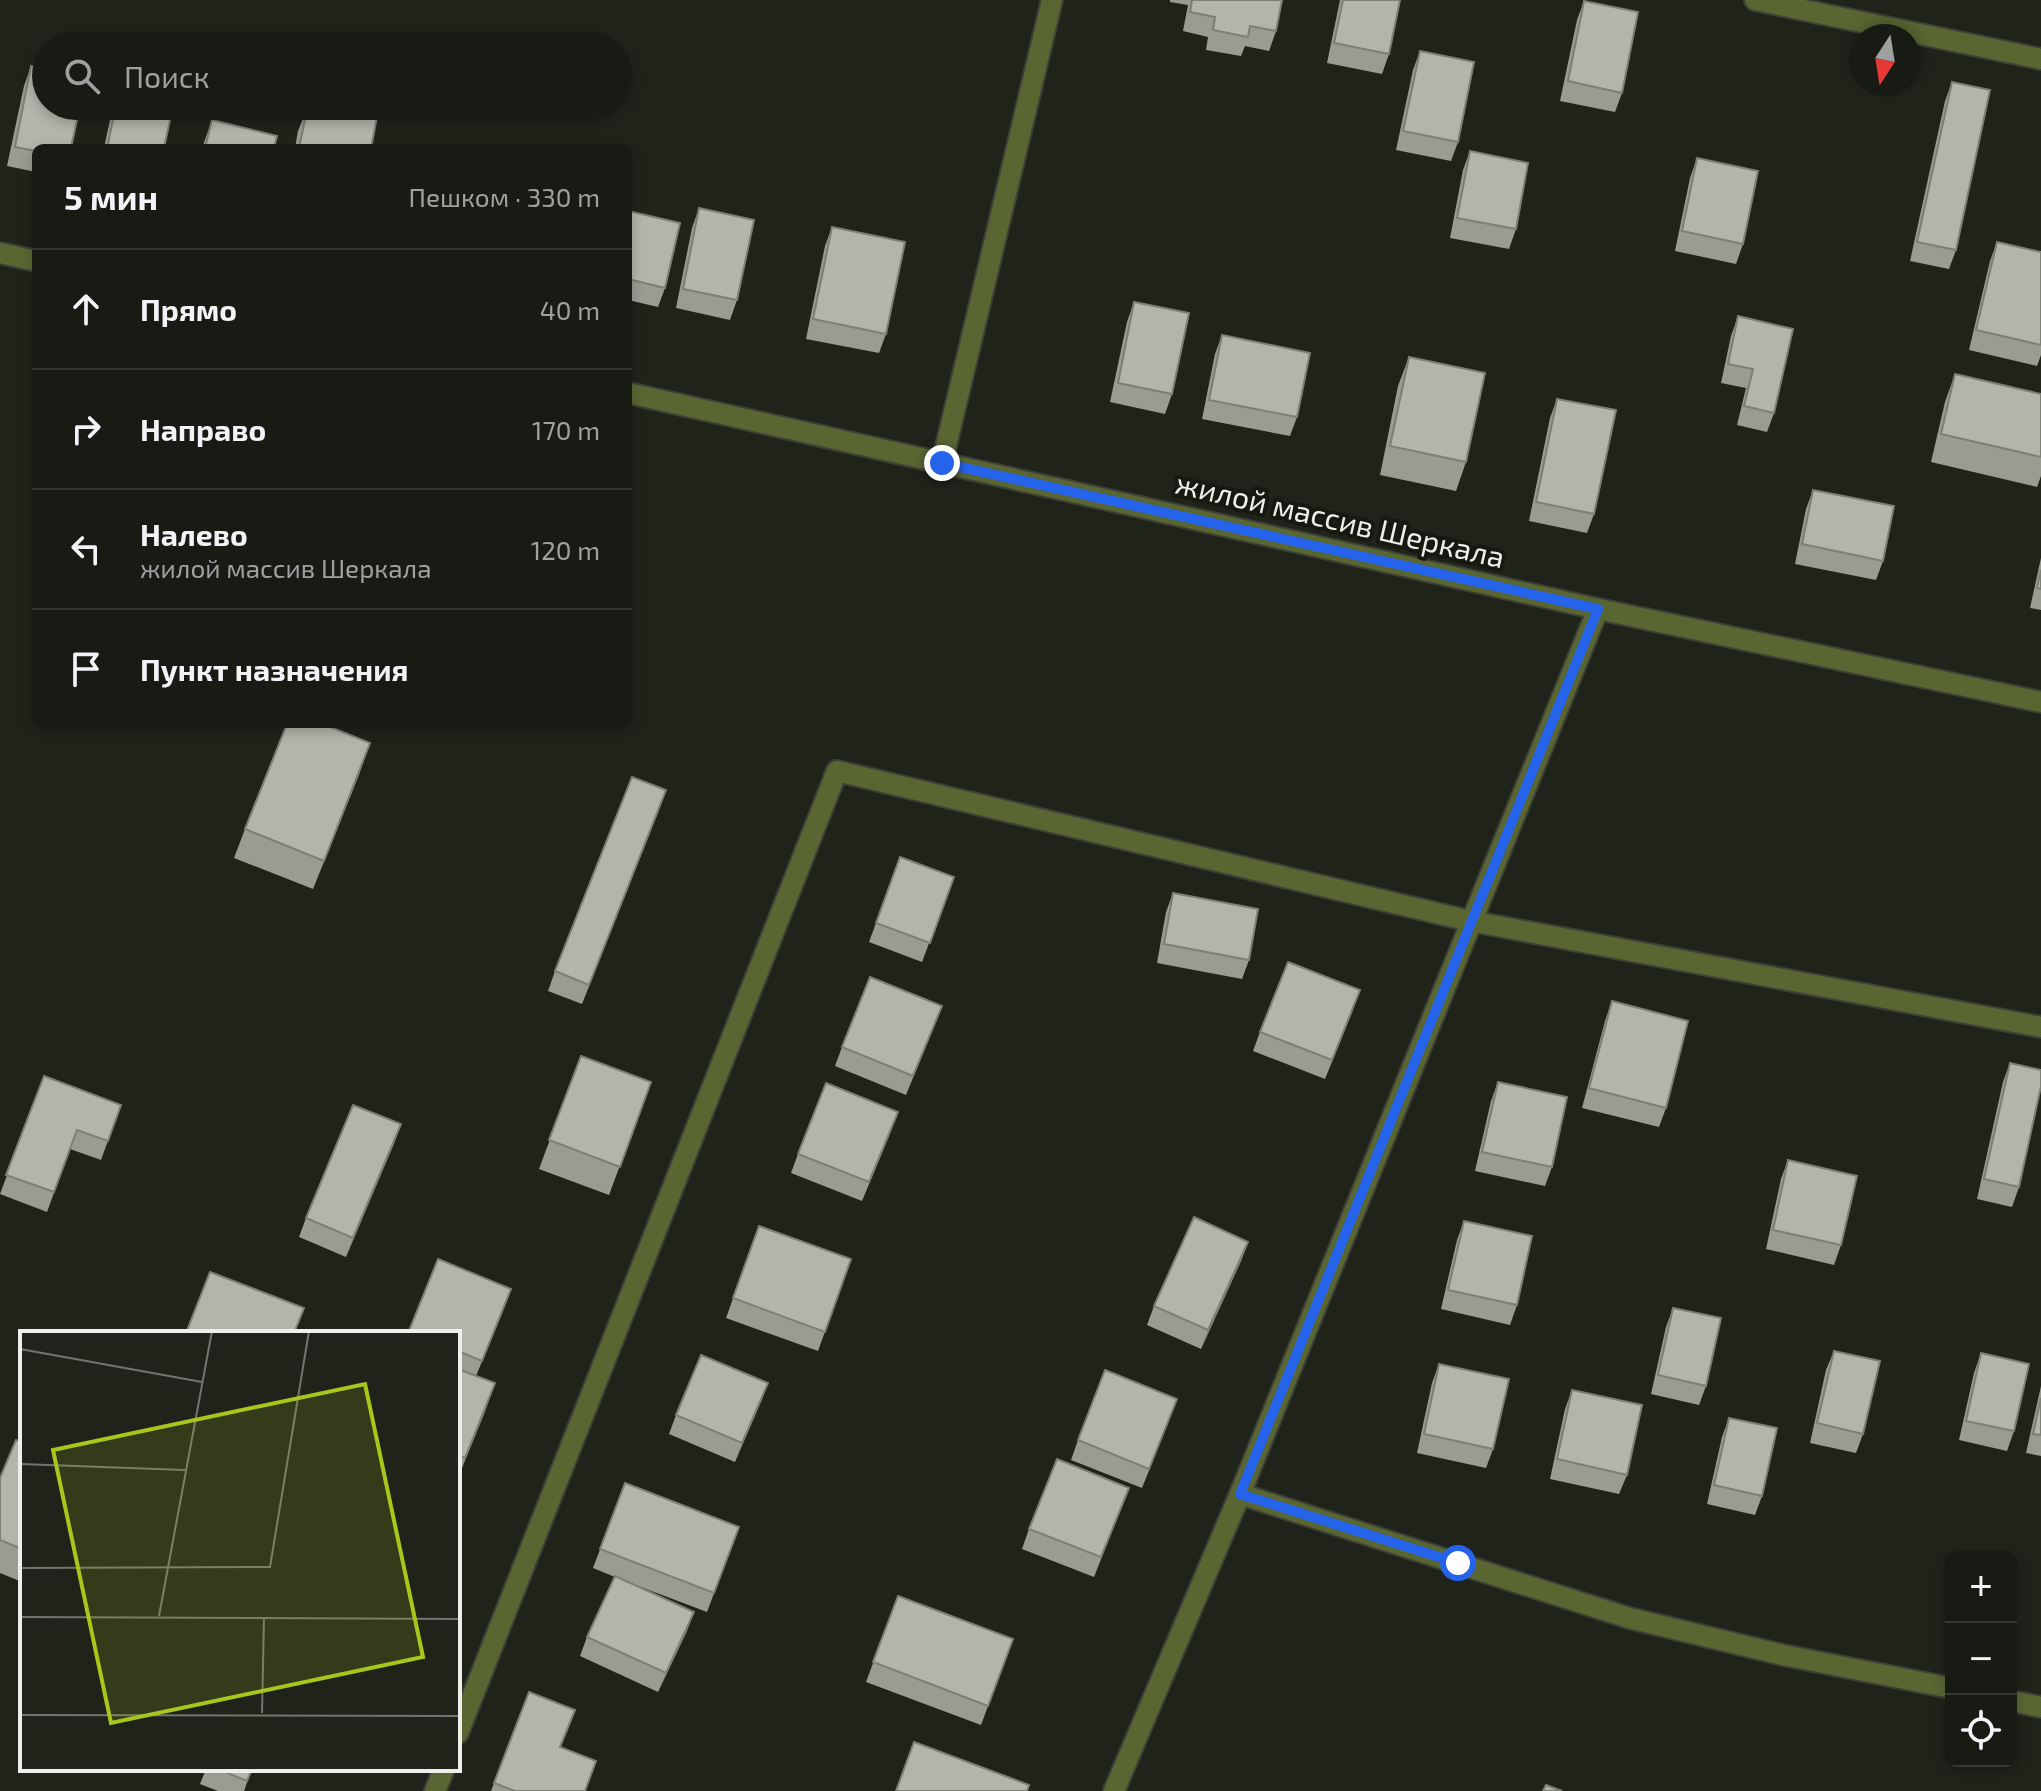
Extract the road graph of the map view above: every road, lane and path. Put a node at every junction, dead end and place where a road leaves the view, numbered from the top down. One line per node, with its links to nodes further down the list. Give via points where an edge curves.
1 (1052, 0): 7 (street)
2 (1755, 0): 3 (street)
3 (2041, 59)
4 (0, 253): 5 (street)
5 (32, 260)
6 (632, 394): 7 (street, жилой массив Шеркала)
7 (942, 463): 8 (street, жилой массив Шеркала)
8 (1598, 609): 9 (street, жилой массив Шеркала); 10 (street)
9 (2041, 702)
10 (1470, 921): 11 (street); 12 (street); 16 (street, via 837,771)
11 (2041, 1027)
12 (1240, 1494): 13 (street, via 1629,1618); 19 (street)
13 (1945, 1687)
14 (2017, 1702): 15 (street)
15 (2041, 1707)
16 (460, 1728)
17 (443, 1771): 18 (street)
18 (435, 1791)
19 (1114, 1791)

